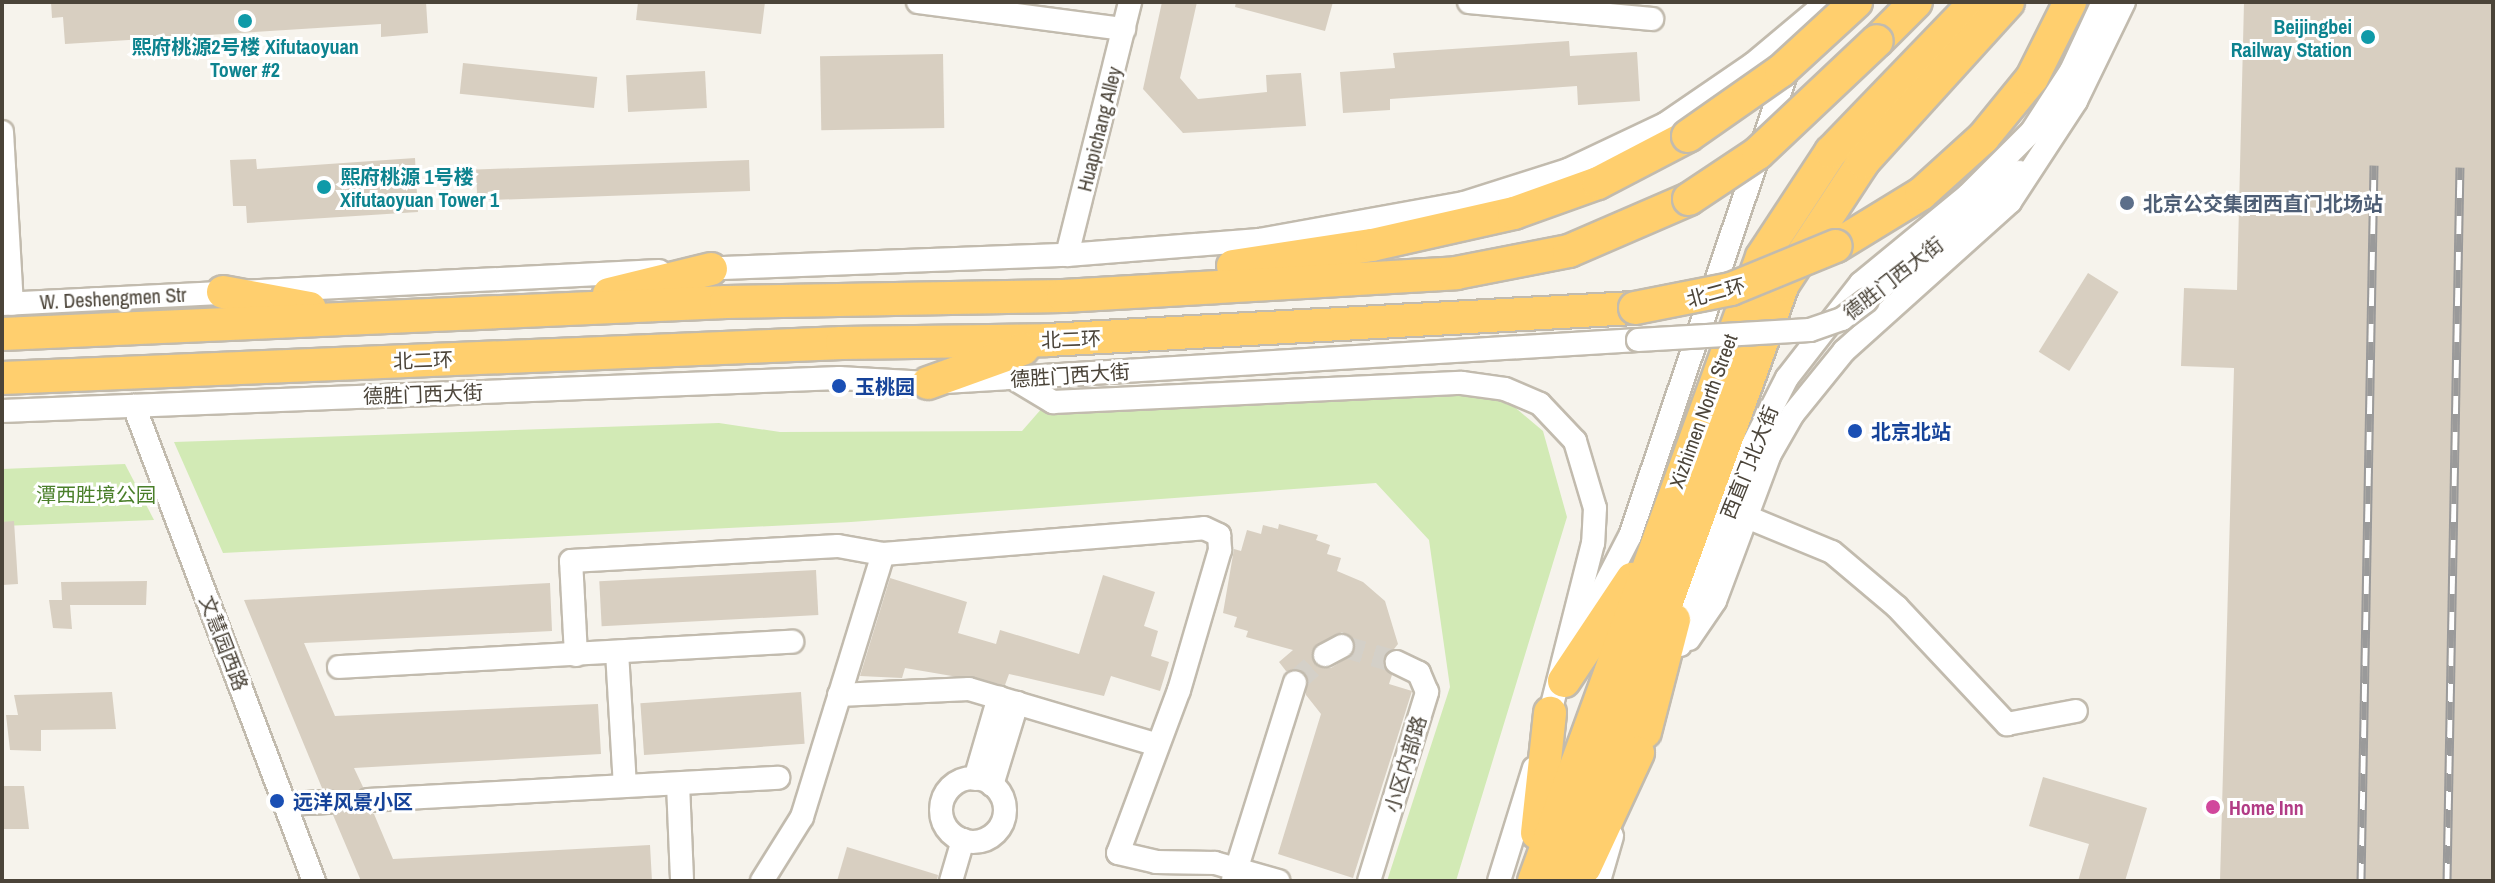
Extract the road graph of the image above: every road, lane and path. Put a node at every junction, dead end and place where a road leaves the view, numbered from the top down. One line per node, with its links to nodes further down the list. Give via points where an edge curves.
1 (918, 2): 15 (street)
2 (1130, 2): 15 (street, Huapichang Alley)
3 (1469, 2): 13 (street)
4 (1827, 2): 14 (street)
5 (1856, 2): 22 (highway, bridge, via 1775,76 1688,136 1598,183 1479,223 1260,264 1126,272)
6 (1916, 2): 22 (highway, bridge, via 1758,153 1689,199 1593,243 1500,267)
7 (1976, 2): 36 (highway, Xizhimen North Street, via 1839,142 1778,227 1741,307)
8 (2008, 2): 35 (highway, Xizhimen North Street, via 1863,162 1805,243 1766,324)
9 (2070, 2): 16 (highway)
10 (2076, 2): 16 (highway)
11 (2103, 2): 41 (street, 西直门北大街, via 2071,71 2032,131 1968,195 1860,284 1787,378 1746,458)
12 (2124, 2): 17 (street)
13 (1652, 19)
14 (1803, 23): 19 (street, via 1665,124 1518,188 1307,233); 44 (street, via 1630,536 1577,640)
15 (1124, 29): 19 (street, Huapichang Alley)
16 (2047, 50): 26 (highway, 北二环, bridge, via 2020,93 1963,158 1901,208 1836,246)
17 (2062, 125): 26 (street, 德胜门西大街, bridge, via 1989,201 1842,319 1810,330); 34 (street, via 1989,226 1819,378 1776,442)
18 (2, 132): 23 (street)
19 (1067, 255): 20 (street)
20 (711, 269): 21 (street); 24 (highway)
21 (223, 292): 23 (street, W. Deshengmen Str); 25 (highway)
22 (1063, 296): 24 (highway)
23 (7, 304)
24 (539, 311): 25 (highway)
25 (368, 318): 27 (highway)
26 (1637, 324): 28 (highway, 北二环); 30 (street, 德胜门西大街)
27 (2, 334)
28 (1047, 340): 29 (highway, 北二环, via 842,343); 31 (highway)
29 (2, 378)
30 (1013, 378): 31 (street, 德胜门西大街); 49 (street, via 1053,402 1462,383 1505,389 1540,404 1575,441 1595,508 1591,555)
31 (928, 383): 32 (street, 德胜门西大街, via 839,378)
32 (134, 406): 33 (street, 德胜门西大街); 58 (street, 文慧园西路)
33 (2, 411)
34 (1747, 517): 41 (street, via 1715,601); 48 (street, via 1832,552 1897,607 2007,724)
35 (1687, 544): 50 (highway, via 1667,664); 70 (highway, Xizhimen North Street)
36 (1654, 547): 44 (highway); 69 (highway, Xizhimen North Street)
37 (883, 554): 40 (street, via 843,546 571,561); 46 (street); 51 (street, via 1202,528 1219,535 1186,666)
38 (792, 642): 39 (street)
39 (617, 652): 40 (street); 55 (street)
40 (576, 655): 43 (street)
41 (1675, 660): 50 (street, 西直门北大街)
42 (1396, 662): 67 (street, 小区内部路, via 1419,673 1427,692)
43 (339, 667)
44 (1564, 681): 49 (street)
45 (1295, 682): 61 (street)
46 (839, 695): 47 (street, via 948,687); 64 (street, via 802,817)
47 (1008, 700): 51 (street); 53 (street)
48 (2076, 711)
49 (1550, 713): 68 (street); 69 (highway)
50 (1642, 743): 71 (highway); 72 (street, 西直门北大街)
51 (1155, 744): 60 (street, via 1118,853)
52 (778, 778): 54 (street)
53 (983, 782): 59 (street, via 952,787 942,803 945,824); 59 (street, via 1003,800 1003,822 988,838)
54 (678, 784): 55 (street); 63 (street)
55 (625, 786): 56 (street)
56 (368, 800)
57 (328, 802): 58 (street)
58 (285, 804): 62 (street, 文慧园西路)
59 (963, 840): 65 (street)
60 (1170, 872): 61 (street)
61 (1235, 875): 66 (street)
62 (314, 881)
63 (682, 881)
64 (762, 881)
65 (951, 881)
66 (1278, 881)
67 (1369, 881)
68 (1499, 881)
69 (1533, 881)
70 (1565, 881)
71 (1580, 881)
72 (1599, 881)

